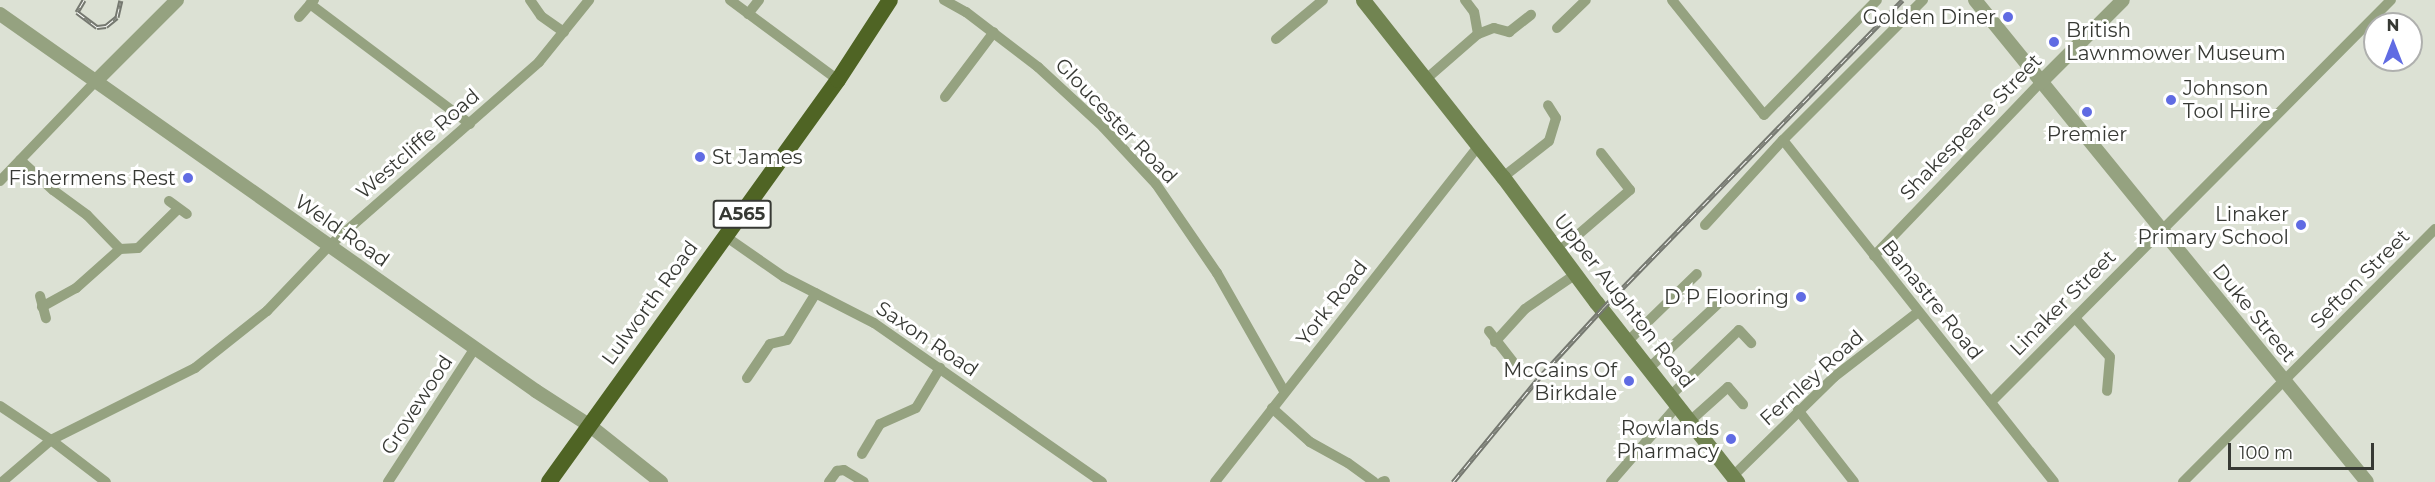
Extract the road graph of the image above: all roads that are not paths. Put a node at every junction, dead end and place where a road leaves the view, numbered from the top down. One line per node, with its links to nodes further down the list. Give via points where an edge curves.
1 (177, 0): 30 (street)
2 (530, 0): 24 (street, via 540,16)
3 (589, 0): 24 (street, Westcliffe Road)
4 (730, 0): 20 (street)
5 (759, 0): 20 (street)
6 (890, 0): 28 (highway, Lulworth Road / A565)
7 (944, 0): 25 (street, Gloucester Road)
8 (1323, 0): 27 (street)
9 (1363, 0): 29 (main road, Upper Aughton Road)
10 (1465, 0): 26 (street, via 1474,12)
11 (1586, 0): 23 (street)
12 (1671, 0): 13 (street, via 1764,115)
13 (1877, 0)
14 (1923, 0): 35 (street)
15 (1975, 0): 31 (street, Duke Street)
16 (2123, 0): 31 (street, Shakespeare Street)
17 (2391, 0): 44 (street, Linaker Street)
18 (312, 2): 22 (street); 34 (street)
19 (0, 14): 30 (street, Weld Road)
20 (748, 14): 28 (street)
21 (1531, 15): 26 (street, via 1509,32 1494,28)
22 (299, 17)
23 (1557, 28)
24 (564, 32): 34 (street, Westcliffe Road, via 539,63)
25 (994, 32): 32 (street); 67 (street, Gloucester Road, via 1103,127 1156,183 1217,273)
26 (1478, 34): 29 (street)
27 (1276, 39)
28 (838, 80): 45 (highway, Lulworth Road / A565)
29 (1425, 80): 36 (main road, Upper Aughton Road)
30 (95, 82): 38 (street); 46 (street, Weld Road)
31 (2040, 83): 44 (street, Duke Street); 49 (street, Shakespeare Street)
32 (945, 97)
33 (1548, 105): 39 (street, via 1556,118 1549,141)
34 (470, 124): 46 (street, Westcliffe Road)
35 (1783, 140): 42 (street); 49 (street, Banastre Road)
36 (1478, 147): 39 (main road, Upper Aughton Road); 67 (street, York Road)
37 (1601, 153): 48 (street, via 1630,190)
38 (21, 160): 40 (street); 47 (street, via 87,215)
39 (1503, 177): 48 (main road, Upper Aughton Road)
40 (0, 181)
41 (169, 201): 47 (street, via 183,211 138,248)
42 (1705, 225)
43 (2435, 229): 66 (street, Sefton Street)
44 (2160, 230): 56 (street, Linaker Street); 66 (street, Duke Street)
45 (725, 236): 52 (street, Saxon Road, via 784,277); 76 (highway, Lulworth Road / A565)
46 (329, 246): 61 (street, Weld Road); 77 (street, Westcliffe Road, via 267,311 195,369)
47 (120, 249): 54 (street, via 76,288)
48 (1558, 252): 50 (main road, Upper Aughton Road)
49 (1874, 256): 55 (street, Banastre Road)
50 (1576, 274): 58 (main road, Upper Aughton Road); 59 (street, via 1525,309)
51 (1697, 274): 58 (street)
52 (816, 293): 63 (street, Saxon Road, via 874,323); 65 (street, via 787,340 770,344)
53 (1719, 303): 64 (street)
54 (43, 307)
55 (1918, 312): 70 (street, Banastre Road); 74 (street, Fernley Road)
56 (2075, 318): 68 (street, via 2110,357); 70 (street, Linaker Street)
57 (1489, 331): 59 (street)
58 (1628, 341): 64 (main road, Upper Aughton Road)
59 (1495, 342): 62 (street)
60 (1751, 343): 69 (street, via 1739,330)
61 (475, 348): 76 (street, Weld Road); 82 (street, Grovewood)
62 (1513, 362)
63 (940, 368): 78 (street, via 916,408 880,424); 87 (street, Saxon Road)
64 (1649, 368): 69 (main road, Upper Aughton Road)
65 (747, 378)
66 (2284, 381): 93 (street, Sefton Street); 94 (street, Duke Street)
67 (1284, 391): 73 (street, York Road)
68 (2107, 391)
69 (1674, 400): 75 (main road, Upper Aughton Road); 90 (street)
70 (1991, 402): 92 (street, Banastre Road)
71 (1743, 404): 75 (street, via 1728,387)
72 (0, 406): 77 (street)
73 (1272, 408): 88 (street, York Road); 89 (street, via 1310,442)
74 (1798, 410): 79 (street, Fernley Road); 91 (street)
75 (1690, 421): 79 (main road, Upper Aughton Road)
76 (589, 425): 83 (highway, A565); 84 (street, Weld Road)
77 (51, 440): 80 (street, Westcliffe Road); 81 (street)
78 (861, 453)
79 (1735, 479)
80 (2, 482)
81 (106, 482)
82 (388, 482)
83 (549, 482)
84 (661, 482)
85 (829, 482): 86 (street, via 837,471 844,470)
86 (864, 482)
87 (1102, 482)
88 (1215, 482)
89 (1380, 482)
90 (1611, 482)
91 (1854, 482)
92 (2054, 482)
93 (2183, 482)
94 (2367, 482)

